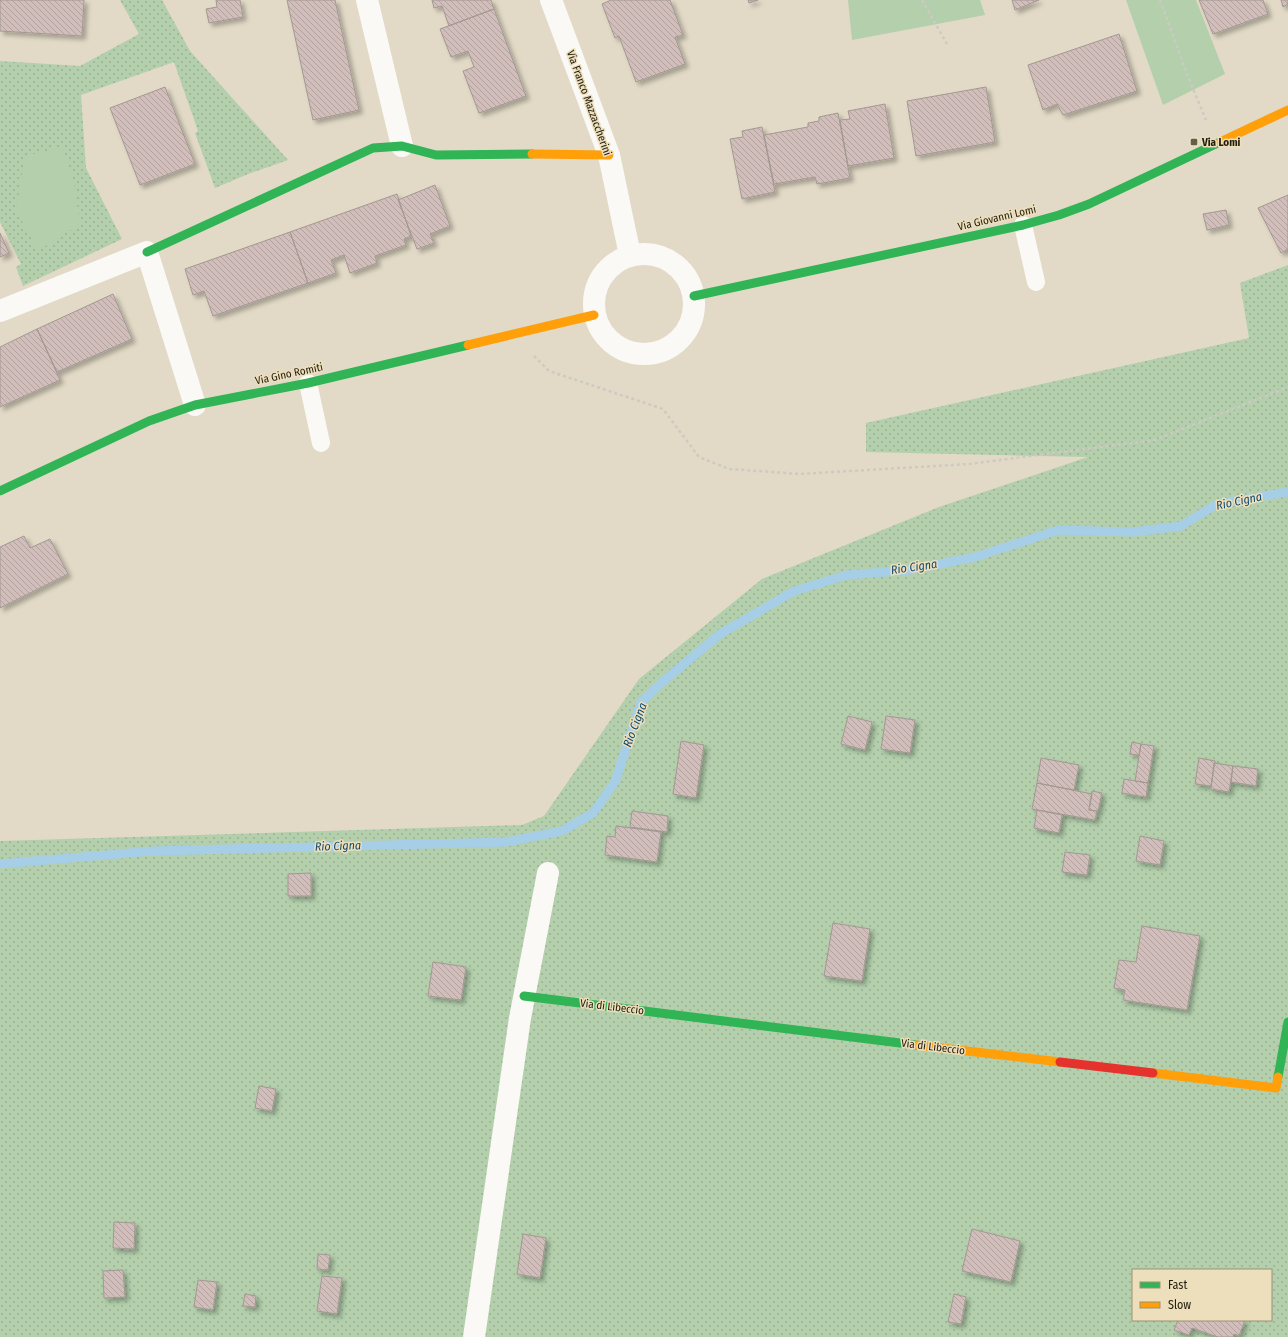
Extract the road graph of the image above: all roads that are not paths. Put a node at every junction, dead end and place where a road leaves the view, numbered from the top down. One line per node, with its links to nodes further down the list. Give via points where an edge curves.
1 (367, 0): 4 (street)
2 (551, 0): 5 (street, Via Franco Mazzaccherini)
3 (1288, 110): 6 (street, Via Giovanni Lomi, via 1089,204)
4 (402, 146): 5 (street, via 436,155); 7 (street, via 373,148)
5 (609, 155): 8 (street, Via Franco Mazzaccherini)
6 (1023, 225): 9 (lane); 10 (street, Via Giovanni Lomi)
7 (147, 252): 11 (street); 14 (street)
8 (630, 255): 10 (street, via 646,253 661,256 675,264 692,286); 12 (street, via 613,264 600,278 594,296)
9 (1036, 282)
10 (694, 296): 12 (street, via 695,308 690,326 679,340 664,351 647,355 629,353 613,345 601,331)
11 (0, 311)
12 (594, 315): 13 (street, Via Gino Romiti)
13 (308, 383): 14 (street, Via Gino Romiti); 15 (lane)
14 (196, 405): 16 (street, Via Gino Romiti, via 149,421)
15 (321, 443)
16 (0, 492)
17 (548, 873): 18 (street)
18 (524, 996): 19 (street, Via di Libeccio, via 1276,1088); 20 (street)
19 (1288, 1022)
20 (474, 1337)

